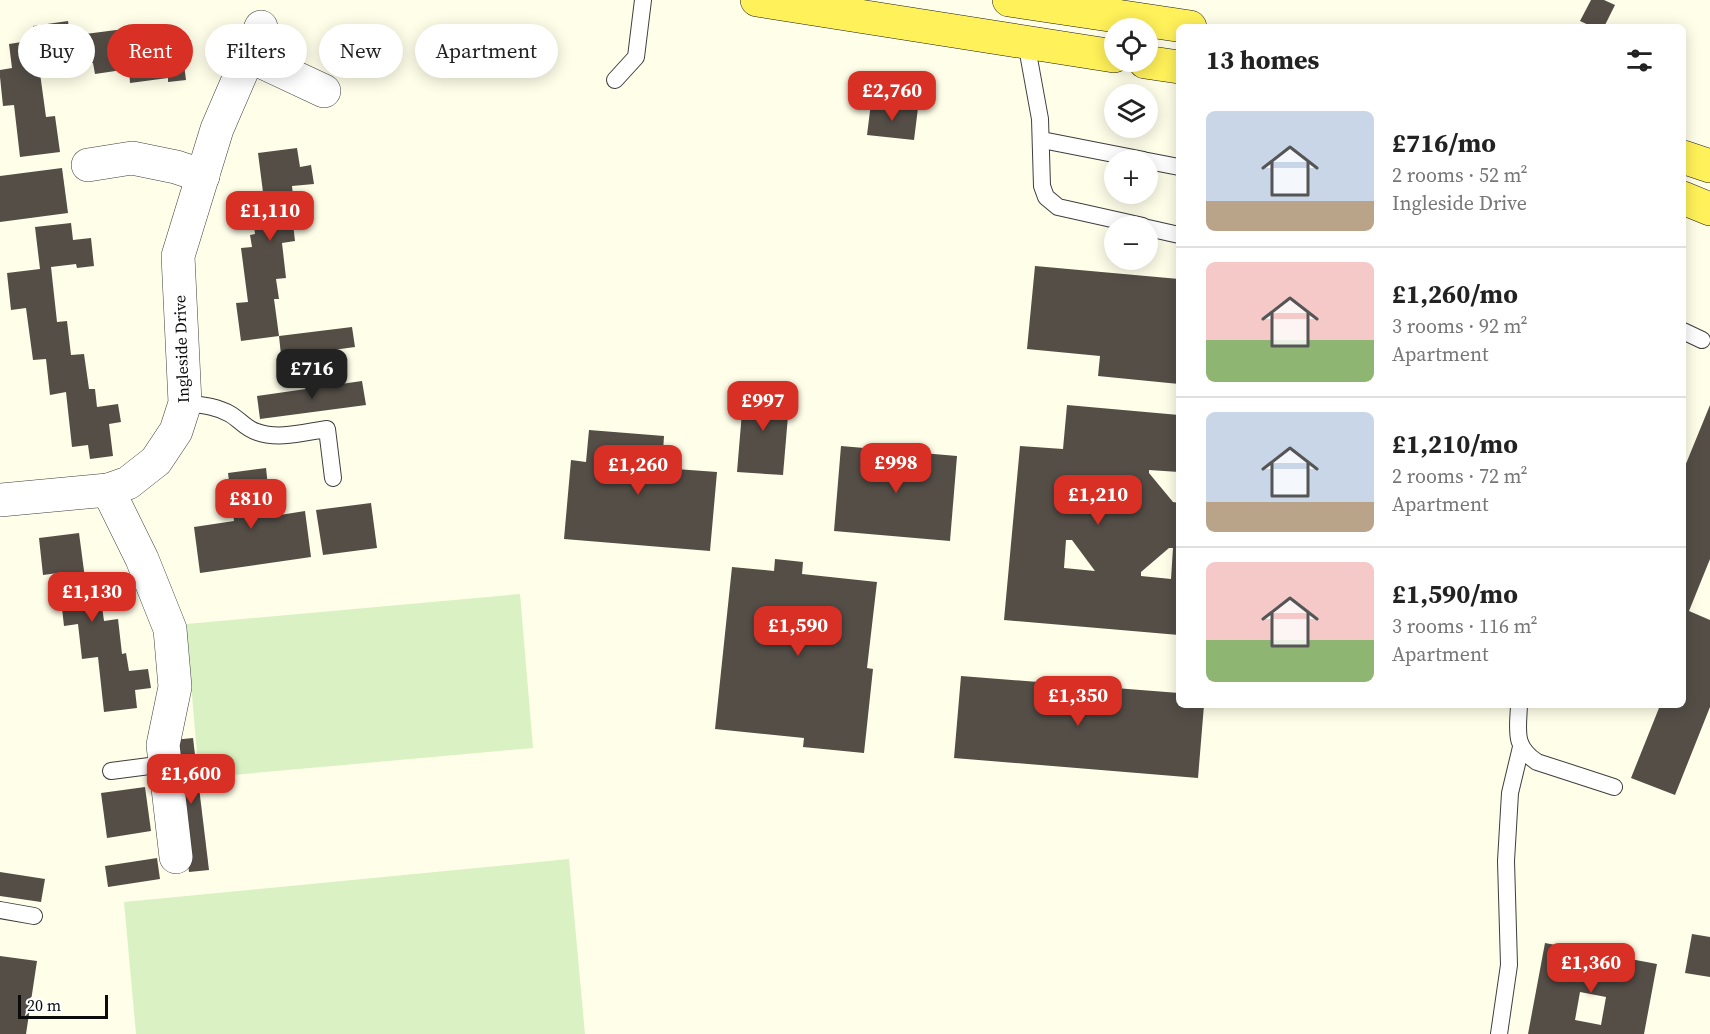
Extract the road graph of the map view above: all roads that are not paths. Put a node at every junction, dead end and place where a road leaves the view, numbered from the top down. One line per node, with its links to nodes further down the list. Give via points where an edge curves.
1 (643, 0): 9 (lane, via 636,57)
2 (757, 0): 5 (main road)
3 (1009, 0): 4 (main road)
4 (1176, 25)
5 (1026, 42): 6 (main road); 11 (lane)
6 (1104, 54)
7 (1158, 64): 8 (main road)
8 (1176, 67)
9 (615, 80)
10 (324, 91): 18 (street, Ingleside Drive, via 255,41 217,129)
11 (1042, 140): 12 (lane); 21 (lane, via 1042,186 1046,196 1058,207)
12 (1104, 153)
13 (1686, 158): 17 (main road)
14 (1158, 163): 16 (lane)
15 (88, 165): 18 (street, via 132,158)
16 (1176, 166)
17 (1710, 166)
18 (203, 176): 26 (street, Ingleside Drive, via 178,256)
19 (1686, 199): 20 (main road)
20 (1710, 209)
21 (1104, 217)
22 (1158, 230): 23 (lane)
23 (1176, 234)
24 (1686, 332): 25 (lane)
25 (1702, 340)
26 (185, 403): 27 (lane, via 216,408 244,426 277,436 327,429); 28 (street, Ingleside Drive, via 176,431 156,461 128,483)
27 (333, 478)
28 (108, 490): 29 (street, Ingleside Drive); 32 (street, via 170,629 174,687 163,745)
29 (0, 500)
30 (1519, 708): 31 (lane)
31 (1521, 747): 34 (lane, via 1537,762); 38 (lane, via 1510,793 1506,861 1509,965)
32 (165, 764): 33 (lane); 35 (street)
33 (111, 771)
34 (1614, 787)
35 (176, 856)
36 (0, 910): 37 (lane)
37 (34, 916)
38 (1499, 1034)

